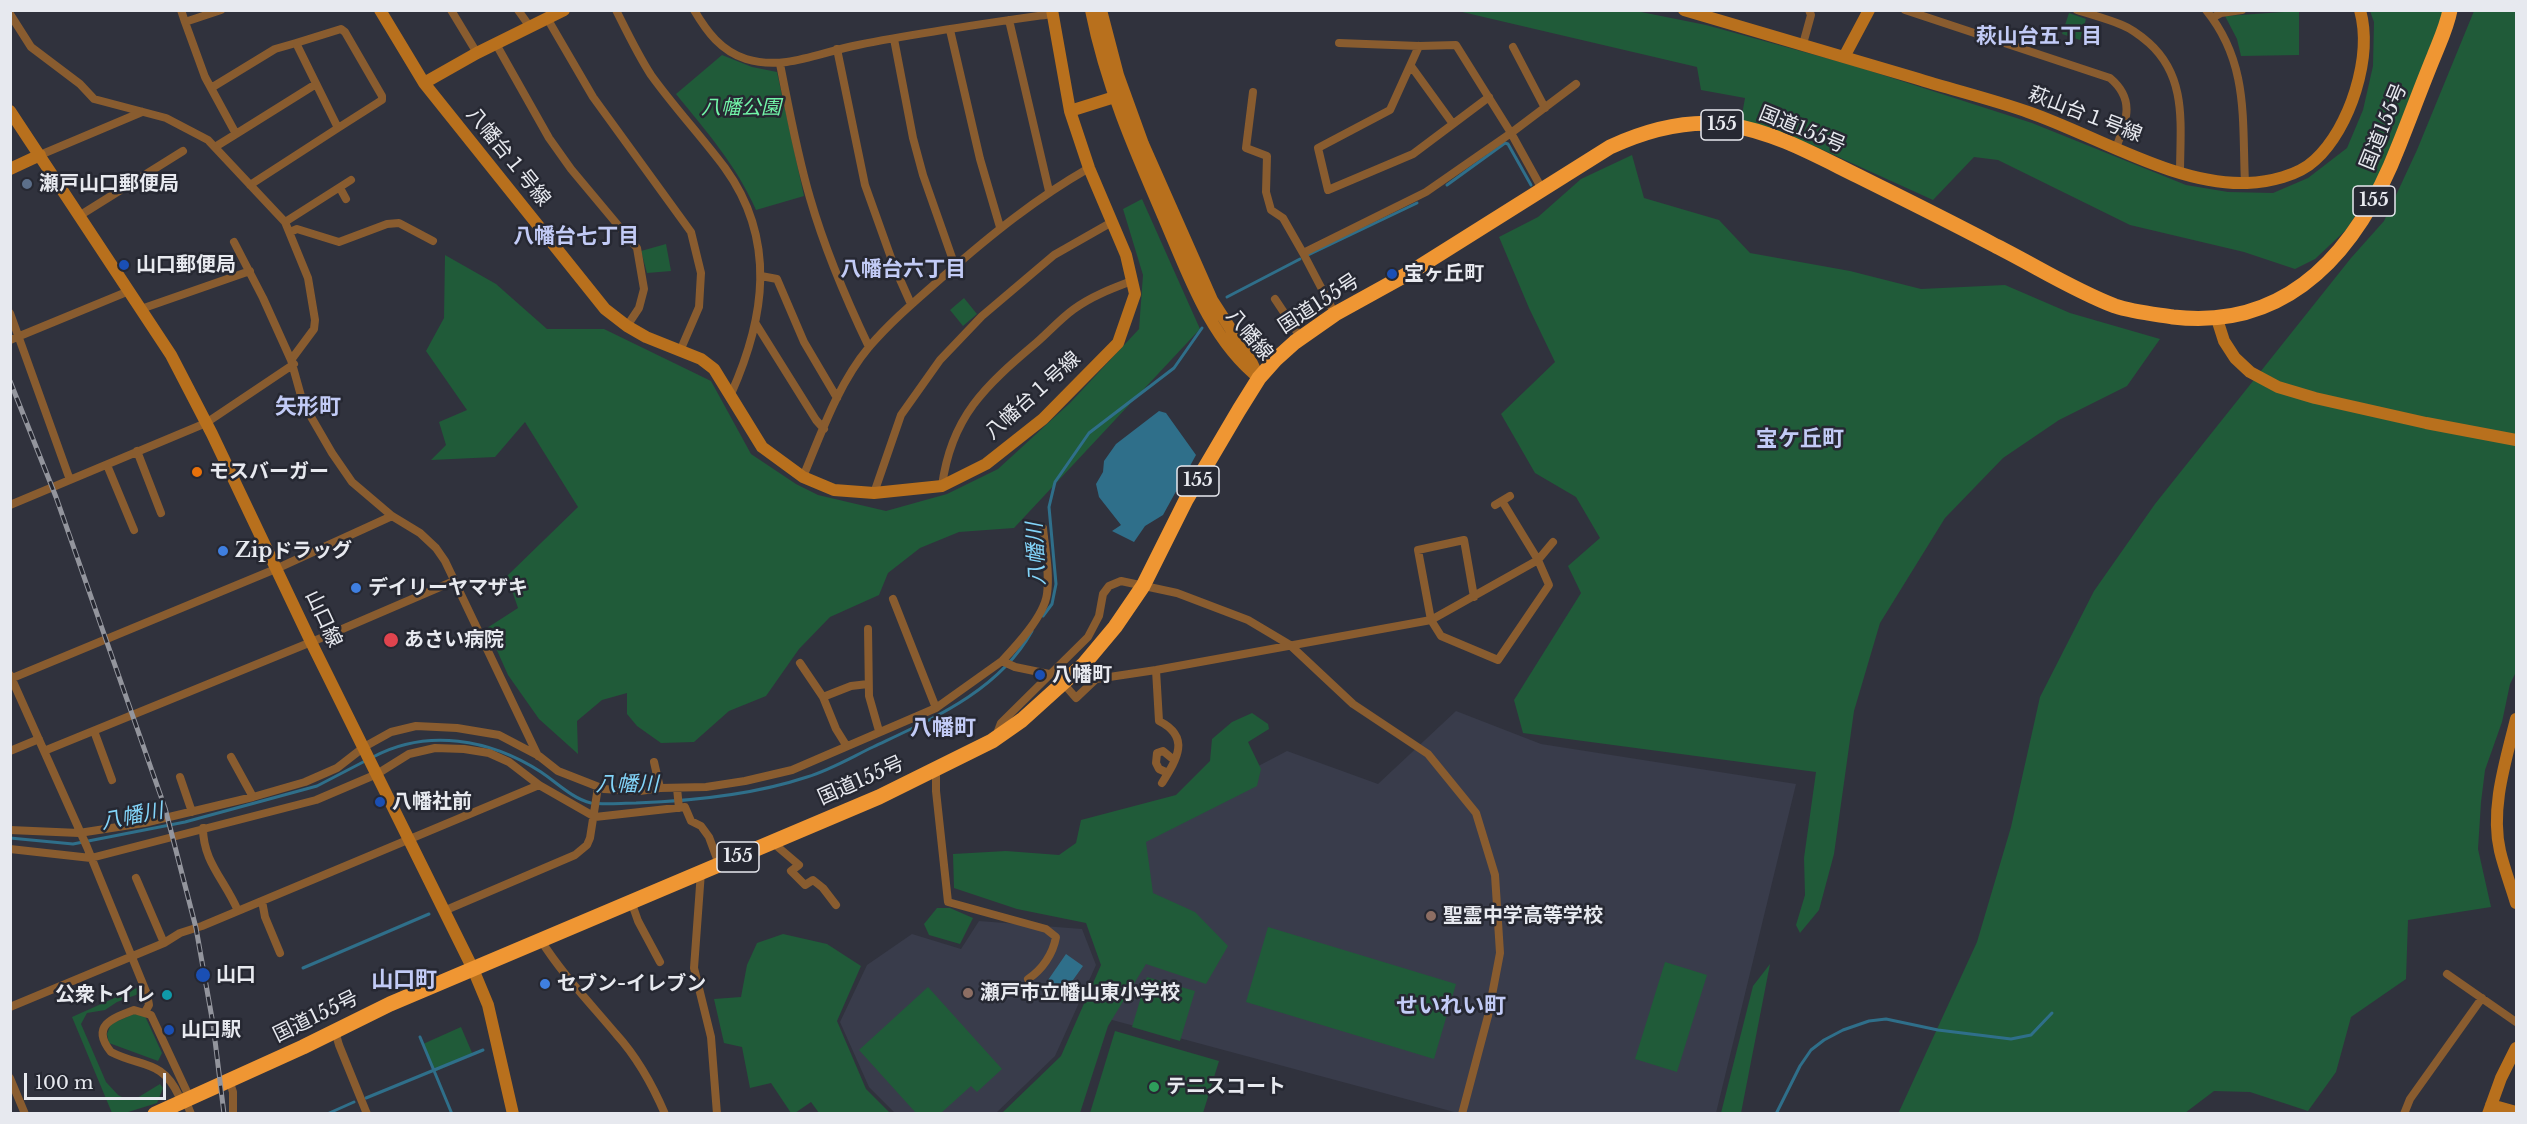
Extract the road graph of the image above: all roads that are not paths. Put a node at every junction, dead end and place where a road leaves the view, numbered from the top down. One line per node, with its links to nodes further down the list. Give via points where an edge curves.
1 (181, 10): 24 (street)
2 (221, 10): 24 (street)
3 (380, 10): 39 (street, 八幡台１号線)
4 (451, 10): 35 (street)
5 (518, 10): 25 (street)
6 (564, 10): 22 (street)
7 (616, 10): 78 (street, via 650,73 739,191 755,234)
8 (694, 10): 37 (street, via 706,31 724,48 747,59)
9 (1091, 10): 44 (street, 八幡線)
10 (1101, 10): 44 (street, 八幡線)
11 (1684, 10): 31 (street, 萩山台１号線)
12 (1809, 10): 31 (street)
13 (1869, 10): 36 (street)
14 (1905, 10): 55 (street, via 2110,78 2118,85 2127,110)
15 (2077, 10): 60 (street, via 2133,30 2167,63 2179,94)
16 (2241, 10): 21 (street)
17 (2360, 10): 62 (street, 萩山台１号線, via 2364,57 2350,106 2333,141 2313,162 2290,174)
18 (2450, 10): 86 (highway, 国道155号 / 155, via 2385,181 2341,252 2315,277 2283,298)
19 (1052, 12): 23 (street); 48 (street, 八幡台１号線)
20 (10, 14): 49 (street, via 31,47 94,99)
21 (2209, 14): 62 (street, via 2233,52 2240,80)
22 (547, 18): 25 (street); 92 (street, via 593,97 691,232 701,273 699,307)
23 (1009, 20): 26 (street); 66 (street)
24 (185, 22): 42 (street)
25 (530, 27): 30 (street)
26 (950, 30): 27 (street); 71 (street)
27 (894, 39): 34 (street); 76 (street, via 923,175)
28 (296, 43): 40 (street); 42 (street, via 275,49); 51 (street, via 341,29 382,96 382,100)
29 (1339, 43): 32 (street)
30 (496, 44): 35 (street); 88 (street, via 549,138 637,248 644,289 639,308)
31 (1803, 44): 36 (street, 萩山台１号線)
32 (1419, 46): 38 (street); 45 (street, via 1456,45)
33 (1513, 47): 46 (street)
34 (837, 49): 37 (street); 82 (street, via 865,184)
35 (477, 53): 39 (street)
36 (1844, 57): 55 (street, 萩山台１号線, via 2028,112)
37 (780, 64): 91 (street, via 811,200 847,302)
38 (1411, 66): 50 (street); 50 (street, via 1390,110 1318,148 1328,190 1413,154)
39 (424, 83): 88 (street, 八幡台１号線, via 605,309)
40 (316, 84): 51 (street); 53 (street)
41 (1576, 84): 46 (street)
42 (211, 88): 53 (street)
43 (1253, 92): 75 (street, via 1246,148 1267,156 1266,192 1271,210 1283,218)
44 (1119, 95): 48 (street); 94 (street, 八幡線, via 1206,313 1245,367)
45 (1489, 97): 50 (street); 52 (street)
46 (1545, 108): 52 (street)
47 (10, 111): 57 (street, 山口線)
48 (1070, 111): 58 (street, 八幡台１号線)
49 (142, 112): 54 (street, via 183,126); 57 (street)
50 (1453, 124)
51 (338, 128): 63 (street)
52 (1511, 133): 65 (street); 75 (street, via 1426,192)
53 (236, 134): 54 (street)
54 (215, 147): 63 (street)
55 (2116, 148): 60 (street, 萩山台１号線)
56 (183, 151): 68 (street)
57 (40, 155): 59 (street); 68 (street, 山口線)
58 (1089, 168): 66 (street); 70 (street, 八幡台１号線)
59 (10, 169)
60 (2180, 174): 62 (street, 萩山台１号線)
61 (351, 180): 64 (street)
62 (2245, 183)
63 (250, 185): 69 (street)
64 (340, 188): 67 (street); 69 (street)
65 (1542, 189): 85 (highway, 国道155号 / 155); 86 (highway, 国道155号 / 155, via 1627,139 1676,126 1728,125 1776,138 1814,154 2056,280 2118,306 2192,319)
66 (1048, 191): 71 (street)
67 (346, 199)
68 (80, 216): 80 (street, 山口線)
69 (285, 222): 72 (street)
70 (1112, 222): 79 (street, 八幡台１号線); 105 (street, via 1054,255 982,316 940,360 901,415)
71 (1000, 227): 76 (street)
72 (290, 232): 73 (street, via 297,229 339,242 399,223); 93 (street, via 308,278 315,320 314,329)
73 (434, 241)
74 (234, 242): 77 (street)
75 (1303, 253): 85 (street)
76 (956, 266): 82 (street)
77 (250, 271): 83 (street); 93 (street)
78 (761, 276): 87 (street); 96 (street, via 777,279 804,342)
79 (1132, 281): 104 (street, via 1100,293 1072,310 978,397 950,447); 104 (street, 八幡台１号線, via 1135,294 1118,343 1027,432 986,464)
80 (129, 291): 83 (street, 山口線); 89 (street)
81 (1275, 299): 90 (street)
82 (911, 304): 91 (street)
83 (141, 309): 97 (street, 山口線, via 171,355)
84 (10, 313): 89 (street)
85 (1335, 315): 90 (highway, 国道155号 / 155)
86 (2217, 319): 99 (street, via 2235,358 2250,372 2278,387)
87 (756, 324): 95 (street); 98 (street)
88 (627, 326): 92 (street, 八幡台１号線)
89 (15, 338): 103 (street)
90 (1301, 338): 94 (highway, 国道155号 / 155)
91 (868, 347): 96 (street)
92 (680, 351): 95 (street, 八幡台１号線, via 714,369)
93 (293, 362): 97 (street); 109 (street, via 299,395 332,453 352,482)
94 (1259, 378): 116 (highway, 国道155号 / 155, via 1186,500)
95 (731, 394): 102 (street, 八幡台１号線, via 762,447)
96 (837, 398): 98 (street)
97 (206, 423): 100 (street); 114 (street, 山口線)
98 (824, 429): 102 (street)
99 (2517, 440)
100 (137, 451): 101 (street); 108 (street, via 160,503)
101 (107, 465): 103 (street); 110 (street)
102 (803, 477): 105 (street, 八幡台１号線, via 834,490)
103 (70, 480): 107 (street)
104 (942, 486): 105 (street, 八幡台１号線)
105 (874, 493)
106 (1503, 501): 113 (street)
107 (10, 505)
108 (160, 513)
109 (392, 516): 114 (street); 115 (street, via 436,548)
110 (134, 524)
111 (1043, 528): 123 (street, via 1048,576 1045,603)
112 (1553, 542): 113 (street)
113 (1538, 560): 117 (street); 119 (street, via 1549,585 1498,660 1441,636)
114 (278, 568): 121 (street, 山口線); 127 (street)
115 (454, 581): 121 (street); 141 (street)
116 (1143, 586): 122 (street, via 1177,593 1248,620); 126 (street, via 1121,581 1109,586 1103,594 1100,616 1088,637); 128 (highway, 国道155号 / 155, via 1115,627)
117 (1474, 597): 119 (street); 119 (street, via 1464,540 1418,550)
118 (893, 599): 131 (street)
119 (1431, 620): 122 (street)
120 (868, 629): 129 (street)
121 (311, 642): 133 (street); 138 (street, 山口線)
122 (1290, 645): 125 (street); 201 (street, via 1353,704 1428,754 1476,813 1495,875 1500,953 1486,1026)
123 (1004, 662): 126 (street); 131 (street)
124 (800, 663): 130 (street)
125 (1156, 670): 128 (street, via 1096,679 1076,698); 143 (street, via 1159,721 1172,727 1178,736)
126 (1049, 674): 135 (street, via 1001,723)
127 (11, 677): 136 (street)
128 (1063, 683): 135 (highway, 国道155号 / 155)
129 (868, 684): 130 (street); 134 (street)
130 (823, 697): 137 (street)
131 (936, 708): 134 (street)
132 (2517, 719): 171 (street, via 2502,781 2497,827)
133 (94, 731): 140 (street); 149 (street)
134 (879, 731): 137 (street)
135 (999, 736): 146 (highway, 国道155号 / 155)
136 (39, 739): 139 (street); 140 (street)
137 (846, 745): 153 (street, via 792,770)
138 (365, 749): 141 (street, via 391,732 416,726 499,735); 145 (street, 山口線); 155 (street, via 337,768 305,782)
139 (10, 751)
140 (44, 751): 161 (street)
141 (539, 756): 154 (street, via 558,771)
142 (231, 758): 155 (street)
143 (1174, 760): 147 (street); 147 (street, via 1162,751 1158,753 1159,769)
144 (654, 762): 152 (street)
145 (376, 770): 151 (street, via 409,754 435,748 464,749 489,753 509,762); 159 (street, via 316,800); 162 (street, 山口線)
146 (936, 770): 163 (highway, 国道155号 / 155); 182 (street, via 948,902 1046,929 1056,937 1039,972)
147 (1168, 773): 150 (street)
148 (180, 777): 157 (street)
149 (112, 780)
150 (1162, 783)
151 (539, 785): 158 (street); 162 (street)
152 (660, 788): 153 (street); 154 (street)
153 (677, 790): 156 (street)
154 (598, 791): 158 (street)
155 (253, 797): 157 (street)
156 (679, 807): 158 (street); 166 (street, via 685,807 691,821 709,837)
157 (192, 812): 161 (street)
158 (595, 813): 173 (street, via 587,845 574,855)
159 (203, 828): 165 (street); 174 (street, via 203,846)
160 (10, 830): 161 (street)
161 (81, 835): 165 (street)
162 (410, 838): 169 (street); 173 (street, 山口線)
163 (772, 842): 166 (highway, 国道155号 / 155); 172 (street, via 799,865 791,872 805,885 813,879)
164 (10, 849): 165 (street)
165 (91, 858): 178 (street)
166 (719, 864): 167 (highway, 国道155号 / 155)
167 (700, 872): 170 (highway, 国道155号 / 155); 200 (street, via 694,968 711,1037)
168 (136, 878): 176 (street)
169 (262, 901): 174 (street); 177 (street)
170 (630, 901): 175 (highway, 国道155号 / 155); 179 (street)
171 (2517, 903)
172 (836, 905)
173 (446, 910): 180 (street, 山口線)
174 (238, 911): 176 (street)
175 (540, 939): 180 (highway, 国道155号 / 155); 199 (street, via 618,1036 657,1094)
176 (164, 943): 178 (street)
177 (280, 953)
178 (130, 957): 184 (street); 185 (street, via 147,994 149,1005)
179 (660, 962)
180 (473, 969): 187 (highway, 国道155号 / 155); 198 (street, 山口線, via 488,1005)
181 (2447, 974): 183 (street)
182 (1028, 979)
183 (2482, 998): 186 (street); 202 (street)
184 (10, 1007)
185 (145, 1012): 191 (street, via 151,1015 187,1092); 191 (street, via 134,1010 110,1020 103,1028 105,1045 119,1056 162,1070)
186 (2517, 1022)
187 (335, 1030): 190 (highway, 国道155号 / 155); 197 (street)
188 (2517, 1048): 192 (street)
189 (10, 1078): 194 (street)
190 (229, 1080): 191 (highway, 国道155号 / 155); 196 (street)
191 (188, 1106): 195 (highway, 国道155号 / 155)
192 (2489, 1109): 193 (street)
193 (2517, 1112)
194 (25, 1113)
195 (155, 1113)
196 (233, 1113)
197 (367, 1113)
198 (513, 1113)
199 (665, 1113)
200 (717, 1113)
201 (1462, 1113)
202 (2404, 1113)

